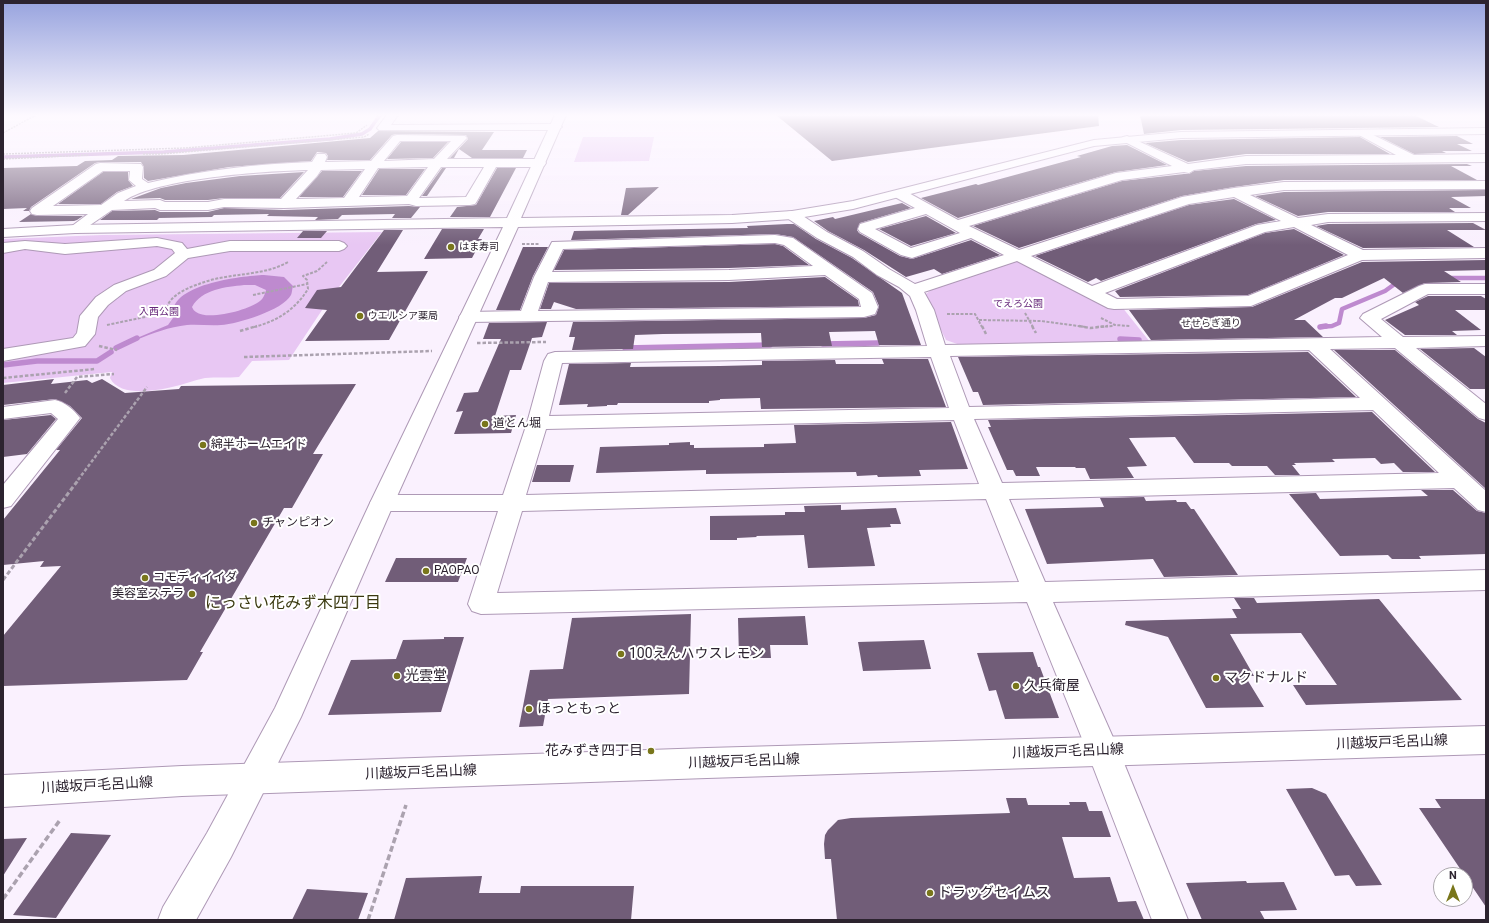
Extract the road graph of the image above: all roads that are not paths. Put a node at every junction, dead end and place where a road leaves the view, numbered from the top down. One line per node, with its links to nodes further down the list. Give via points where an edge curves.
1 (321, 158): 14 (street)
2 (380, 158): 13 (street)
3 (442, 158): 10 (street)
4 (542, 158): 12 (street)
5 (1037, 158): 25 (street)
6 (1166, 158): 15 (street)
7 (1481, 158): 8 (street)
8 (1412, 159): 15 (street, via 1246,160); 20 (street)
9 (210, 161): 17 (street, via 204,169)
10 (437, 163): 11 (street); 13 (street); 28 (street)
11 (492, 163): 12 (street); 28 (street, via 470,201)
12 (540, 163): 37 (street)
13 (375, 164): 14 (street); 27 (street)
14 (316, 166): 16 (street); 31 (street, via 313,173)
15 (1187, 168): 24 (street); 39 (street, via 1121,176)
16 (255, 169): 17 (street); 19 (street)
17 (206, 175): 18 (street)
18 (181, 179): 22 (street); 30 (street, via 184,184 182,188)
19 (247, 183)
20 (1462, 185): 21 (street); 24 (street, via 1284,186); 26 (street)
21 (1486, 185)
22 (146, 187): 32 (street, via 123,196); 32 (street, via 135,180 137,167 100,167 37,211)
23 (235, 193): 29 (street)
24 (1236, 193): 38 (street); 48 (street, via 1187,200)
25 (900, 194): 33 (street); 34 (street)
26 (1486, 198)
27 (349, 200): 28 (street); 31 (street, via 342,203)
28 (411, 200)
29 (224, 203): 30 (street, via 208,206); 31 (street)
30 (160, 204): 32 (street)
31 (284, 204)
32 (107, 207): 40 (street)
33 (927, 210): 39 (street); 42 (street, via 865,229 912,253)
34 (792, 215): 36 (street); 53 (street)
35 (1486, 217): 38 (street, via 1328,218)
36 (732, 219): 37 (street); 43 (street)
37 (512, 223): 40 (street); 55 (street)
38 (1294, 223): 49 (street); 54 (street, via 1262,228)
39 (956, 225): 42 (street)
40 (75, 229): 41 (street)
41 (3, 233)
42 (973, 233): 48 (street)
43 (738, 241): 50 (street, via 782,239); 51 (street, via 557,245)
44 (339, 246): 47 (street, via 230,246)
45 (3, 248): 47 (street, via 25,246 65,249 157,242 177,246)
46 (1486, 253): 49 (street)
47 (183, 254): 61 (street, via 160,273 111,294 89,316 86,334 79,342)
48 (1020, 255): 53 (street); 54 (street)
49 (1360, 255): 54 (street, via 1251,301 1114,304)
50 (829, 270): 51 (street, via 729,275); 56 (street, via 866,297 869,310)
51 (542, 278): 56 (street)
52 (1486, 289): 58 (street, via 1425,289 1369,318)
53 (914, 290): 60 (street, via 926,314)
54 (1092, 292)
55 (468, 317): 56 (street); 72 (street)
56 (527, 317)
57 (1486, 341): 58 (street)
58 (1398, 343): 59 (street); 63 (street)
59 (1313, 344): 60 (street); 62 (street)
60 (938, 351): 65 (street); 66 (street, via 555,358)
61 (3, 355)
62 (1379, 404): 65 (street); 69 (street)
63 (1481, 406)
64 (3, 413): 67 (street, via 54,406 70,418)
65 (961, 413): 66 (street); 70 (street)
66 (537, 423): 73 (street)
67 (26, 473): 68 (street); 71 (street)
68 (3, 476)
69 (1460, 480): 70 (street); 74 (street)
70 (994, 490): 73 (street); 76 (street)
71 (3, 500)
72 (382, 503): 73 (street); 79 (street, via 286,717)
73 (513, 503): 76 (street, via 481,604)
74 (1486, 504)
75 (1486, 580): 76 (street)
76 (1036, 592): 78 (street)
77 (1486, 740): 78 (street, 川越坂戸毛呂山線)
78 (1103, 751): 79 (street, 川越坂戸毛呂山線); 82 (street)
79 (254, 779): 80 (street, 川越坂戸毛呂山線); 81 (street)
80 (3, 791)
81 (176, 920)
82 (1170, 920)

